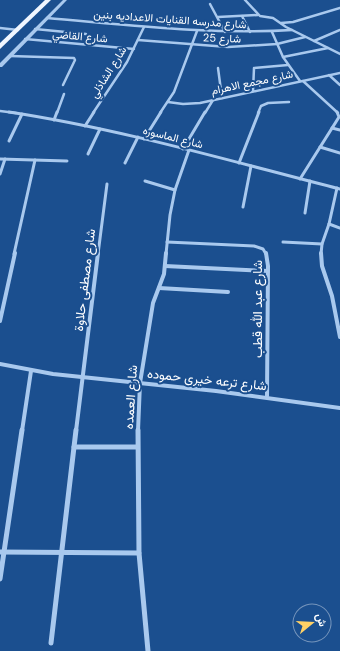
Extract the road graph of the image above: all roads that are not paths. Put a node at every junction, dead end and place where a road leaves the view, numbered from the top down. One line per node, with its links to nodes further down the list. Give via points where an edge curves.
1 (48, 0): 15 (main road)
2 (65, 0): 10 (street)
3 (245, 0): 4 (street); 7 (street)
4 (251, 0)
5 (210, 4): 9 (street)
6 (340, 8): 11 (street)
7 (258, 15): 8 (street); 11 (street, via 272,17)
8 (242, 16): 9 (street); 20 (street)
9 (218, 17): 19 (street)
10 (48, 18): 12 (street, شارع مدرسه القنايات الاعداديه بنين); 14 (street)
11 (281, 23): 16 (street)
12 (144, 27): 18 (street, شارع مدرسه القنايات الاعداديه بنين); 25 (street, شارع الشاذلي)
13 (0, 28): 15 (street)
14 (35, 29): 22 (street); 24 (street)
15 (18, 30): 29 (main road)
16 (292, 30): 21 (street, شارع مدرسه القنايات الاعداديه بنين); 23 (street)
17 (340, 30): 26 (street)
18 (197, 31): 19 (street, شارع مدرسه القنايات الاعداديه بنين); 28 (street)
19 (224, 32): 20 (street, شارع مدرسه القنايات الاعداديه بنين)
20 (250, 32): 21 (street, شارع مدرسه القنايات الاعداديه بنين)
21 (272, 32): 27 (street)
22 (86, 34)
23 (305, 37): 26 (street); 27 (street, شارع 25)
24 (26, 39): 31 (street, شارع القاضي); 33 (street)
25 (138, 40): 28 (street, شارع 25); 31 (street, شارع الشاذلي)
26 (314, 41): 30 (street)
27 (277, 44): 28 (street, شارع 25, via 228,47); 34 (street)
28 (193, 45): 47 (street)
29 (0, 47)
30 (328, 48): 32 (street); 34 (street)
31 (134, 49): 53 (street, شارع الشاذلي)
32 (340, 54)
33 (10, 56): 36 (street); 41 (street, via 74,58)
34 (283, 57): 35 (street)
35 (288, 65): 40 (street); 43 (street, via 254,68)
36 (0, 66)
37 (218, 68): 45 (street)
38 (340, 73): 39 (street, شارع مجمع الاهرام)
39 (329, 75): 40 (street, شارع مجمع الاهرام); 42 (street)
40 (301, 81): 43 (street, شارع مجمع الاهرام); 51 (street)
41 (63, 85)
42 (340, 85)
43 (253, 91): 45 (street, شارع مجمع الاهرام)
44 (64, 94): 52 (street)
45 (222, 98): 46 (street, شارع مجمع الاهرام)
46 (213, 100): 47 (street, شارع مجمع الاهرام, via 188,104); 61 (street)
47 (168, 102): 58 (street)
48 (289, 102): 70 (street, via 261,106)
49 (0, 111): 50 (street, شارع الماسوره)
50 (22, 114): 52 (street, شارع الماسوره); 59 (street)
51 (340, 115): 54 (street)
52 (54, 120): 53 (street, شارع الماسوره)
53 (85, 126): 55 (street, شارع الماسوره)
54 (332, 128): 56 (street); 60 (street)
55 (100, 129): 57 (street, شارع الماسوره); 64 (street)
56 (340, 130)
57 (138, 137): 58 (street, شارع الماسوره); 69 (street)
58 (144, 139): 61 (street, شارع الماسوره)
59 (9, 141)
60 (320, 147): 63 (street); 73 (street)
61 (183, 149): 62 (street, شارع الماسوره)
62 (189, 150): 70 (street, شارع الماسوره); 78 (street, شارع العمده)
63 (340, 153)
64 (88, 154)
65 (0, 159): 66 (street)
66 (5, 159): 67 (street); 72 (street)
67 (35, 160): 68 (street); 90 (street)
68 (67, 161)
69 (125, 163)
70 (238, 163): 71 (street, شارع الماسوره)
71 (251, 166): 73 (street, شارع الماسوره); 79 (street)
72 (0, 174)
73 (300, 179): 75 (street, شارع الماسوره)
74 (145, 181): 78 (street)
75 (310, 181): 77 (street, شارع الماسوره); 80 (street)
76 (107, 184): 94 (street, شارع مصطفى حلاوة)
77 (338, 189): 81 (street)
78 (175, 190): 83 (street, شارع العمده)
79 (243, 207)
80 (306, 214)
81 (329, 224): 82 (street); 85 (street)
82 (340, 228)
83 (167, 242): 86 (street, شارع العمده); 87 (street, شارع عبد الله قطب, via 259,247 268,255)
84 (283, 242): 85 (street)
85 (322, 244): 91 (street, via 322,266 332,296)
86 (165, 266): 87 (street); 88 (street, شارع العمده)
87 (268, 271): 96 (street, شارع عبد الله قطب)
88 (159, 288): 89 (street); 95 (street, شارع العمده, via 153,303)
89 (228, 292)
90 (0, 321)
91 (340, 336)
92 (0, 364): 93 (street, شارع ترعه خيرى حموده)
93 (31, 371): 94 (street, شارع ترعه خيرى حموده); 100 (street)
94 (82, 379): 95 (street, شارع ترعه خيرى حموده); 98 (street, شارع مصطفى حلاوة)
95 (140, 383): 96 (street, شارع ترعه خيرى حموده); 99 (street, شارع العمده)
96 (267, 396): 97 (street, شارع ترعه خيرى حموده)
97 (340, 408)
98 (74, 447): 99 (street); 101 (street, شارع مصطفى حلاوة)
99 (137, 447): 102 (street, شارع العمده)
100 (2, 552): 101 (street); 103 (street)
101 (62, 553): 102 (street); 104 (street, شارع مصطفى حلاوة)
102 (139, 553): 105 (street, شارع العمده)
103 (0, 579)
104 (51, 643)
105 (148, 651)

